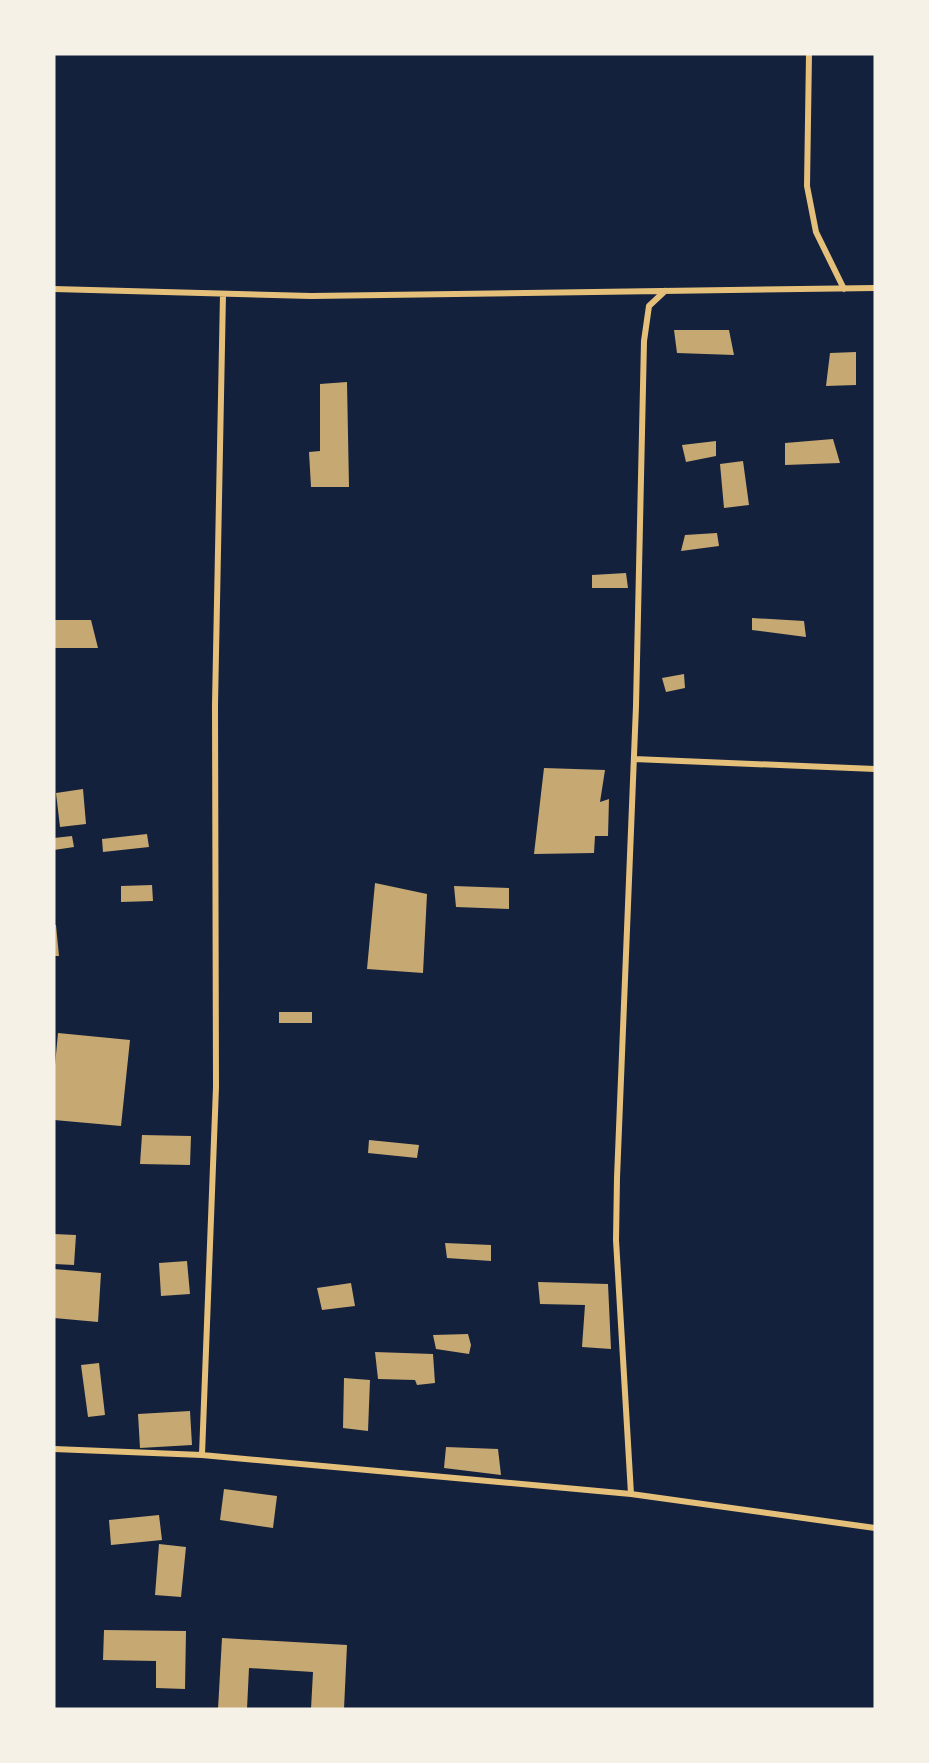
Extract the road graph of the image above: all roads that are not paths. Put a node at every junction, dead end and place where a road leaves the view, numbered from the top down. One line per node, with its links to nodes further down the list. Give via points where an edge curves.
1 (809, 54): 4 (street, via 807,186 816,232)
2 (875, 288): 4 (street)
3 (54, 289): 6 (street)
4 (844, 289): 5 (street)
5 (665, 291): 6 (street); 7 (street, via 649,306 644,341)
6 (223, 294): 10 (street, via 215,705 216,1087)
7 (634, 759): 8 (street); 11 (street, via 616,1230)
8 (875, 769)
9 (54, 1449): 10 (street)
10 (202, 1455): 11 (street)
11 (631, 1494): 12 (street)
12 (875, 1528)

